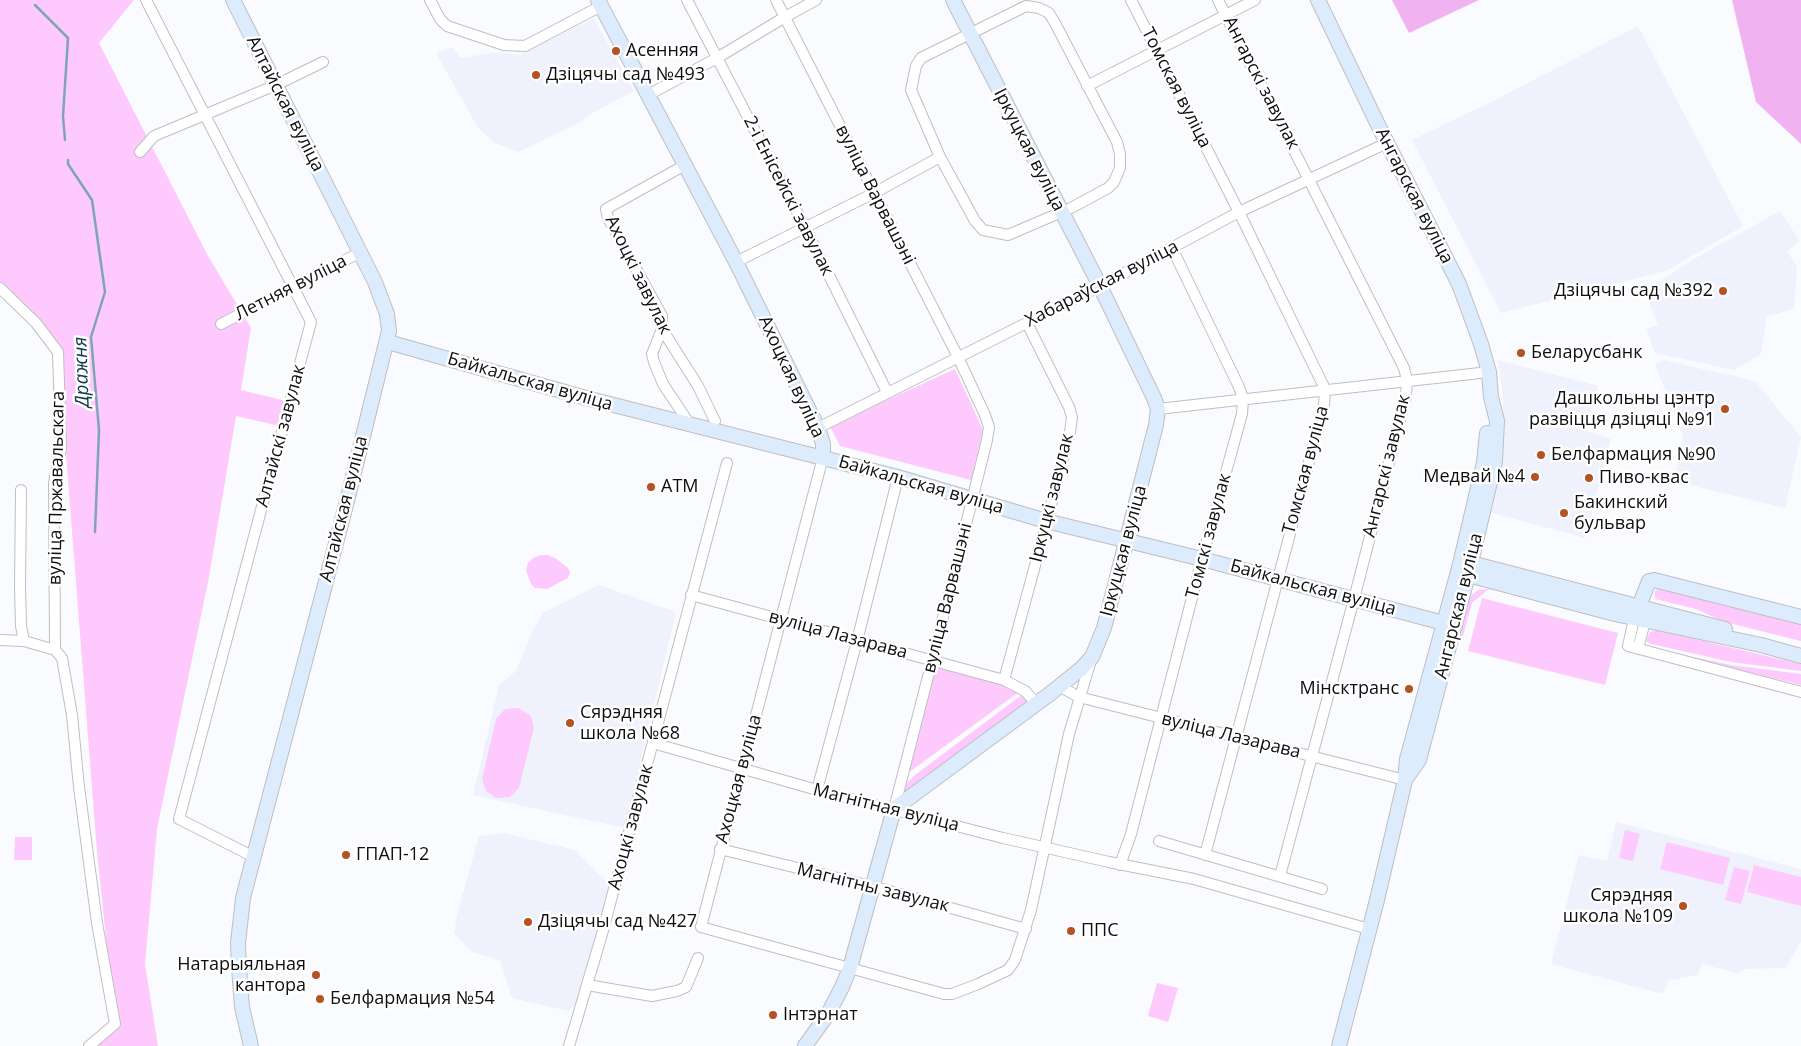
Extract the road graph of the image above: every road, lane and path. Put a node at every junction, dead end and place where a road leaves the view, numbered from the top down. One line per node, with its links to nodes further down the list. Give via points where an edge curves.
1 (146, 0): 22 (street, Алтайскі завулак)
2 (233, 0): 19 (main road, Алтайская вуліца)
3 (430, 0): 12 (street, via 447,26 504,45 524,46)
4 (687, 0): 17 (street, 2-і Енісейскі завулак)
5 (776, 0): 14 (street, вуліца Варвашэні)
6 (816, 0): 14 (street)
7 (953, 0): 15 (main road, Іркуцкая вуліца)
8 (1131, 0): 16 (street, Томская вуліца)
9 (1218, 0): 13 (street, Ангарскі завулак)
10 (1255, 0): 13 (street)
11 (1318, 0): 23 (main road, Ангарская вуліца)
12 (600, 3): 21 (main road, Ахоцкая вуліца)
13 (1226, 14): 16 (street); 27 (street, Ангарскі завулак)
14 (785, 17): 17 (street); 28 (street, вуліца Варвашэні)
15 (971, 34): 20 (street, via 1026,6 1039,8 1049,13); 25 (street, via 921,58 912,80 911,90); 30 (main road, Іркуцкая вуліца)
16 (1156, 50): 20 (street); 29 (street, Томская вуліца)
17 (717, 58): 21 (street); 31 (street, 2-і Енісейскі завулак)
18 (323, 62): 19 (street)
19 (276, 85): 22 (street); 33 (main road, Алтайская вуліца)
20 (1087, 86): 30 (street, via 1117,142 1120,168 1108,188)
21 (648, 95): 26 (main road, Ахоцкая вуліца)
22 (205, 116): 24 (street, via 154,136); 35 (street, Алтайскі завулак)
23 (1387, 143): 27 (street, Хабараўская вуліца); 43 (main road, Ангарская вуліца, via 1459,284 1472,314)
24 (140, 152)
25 (940, 157): 28 (street); 30 (street, via 983,230 1008,235)
26 (686, 165): 34 (main road, Ахоцкая вуліца); 40 (street, Ахоцкі завулак, via 606,209 662,316)
27 (1309, 179): 29 (street, Хабараўская вуліца); 44 (street, Ангарскі завулак, via 1404,368)
28 (874, 193): 31 (street); 42 (street, вуліца Варвашэні)
29 (1239, 212): 32 (street, Хабараўская вуліца); 45 (street, Томская вуліца)
30 (1061, 213): 36 (main road, Іркуцкая вуліца)
31 (805, 227): 34 (street); 46 (street, 2-і Енісейскі завулак)
32 (1172, 248): 36 (street, Хабараўская вуліца); 47 (street, Томскі завулак, via 1240,386)
33 (361, 252): 35 (street, Летняя вуліца); 41 (main road, Алтайская вуліца, via 384,302)
34 (736, 262): 51 (main road, Ахоцкая вуліца)
35 (294, 286): 39 (street, Летняя вуліца); 93 (street, Алтайскі завулак, via 311,322 179,819)
36 (1100, 286): 38 (street, Хабараўская вуліца); 48 (main road, Іркуцкая вуліца)
37 (0, 288): 72 (street, вуліца Пржавальскага, via 36,323 58,352 61,448 54,483)
38 (1027, 323): 42 (street, Хабараўская вуліца); 57 (street, Іркуцкі завулак, via 1072,417)
39 (221, 324)
40 (662, 329): 49 (street, Ахоцкі завулак, via 698,386); 50 (street, via 652,354 654,362 663,384)
41 (388, 342): 50 (main road, Байкальская вуліца); 93 (main road, Алтайская вуліца)
42 (958, 356): 46 (street, Хабараўская вуліца); 56 (street, вуліца Варвашэні, via 989,427)
43 (1489, 372): 44 (street); 60 (main road, Ангарская вуліца, via 1497,421 1495,461)
44 (1407, 380): 45 (street); 63 (street, Ангарскі завулак, via 1406,396)
45 (1325, 390): 47 (street); 61 (street, Томская вуліца, via 1324,405)
46 (887, 392): 51 (street, Хабараўская вуліца)
47 (1243, 399): 48 (street); 59 (street, Томскі завулак, via 1242,414)
48 (1158, 409): 58 (main road, Іркуцкая вуліца)
49 (715, 421)
50 (691, 426): 52 (main road, Байкальская вуліца)
51 (818, 428): 52 (main road, Ахоцкая вуліца)
52 (823, 457): 54 (main road, Байкальская вуліца); 66 (street, Ахоцкая вуліца)
53 (728, 463): 62 (street, Ахоцкі завулак)
54 (898, 477): 56 (main road, Байкальская вуліца); 70 (street)
55 (21, 490): 69 (street, вуліца Пржавальскага, via 20,597)
56 (972, 499): 57 (main road, Байкальская вуліца); 75 (street, вуліца Варвашэні)
57 (1046, 521): 58 (main road, Байкальская вуліца); 76 (street, Іркуцкі завулак)
58 (1126, 541): 59 (main road, Байкальская вуліца); 74 (main road, Іркуцкая вуліца, via 1104,628)
59 (1202, 559): 61 (main road, Байкальская вуліца); 81 (street, Томскі завулак)
60 (1466, 567): 64 (main road); 67 (main road, Ангарская вуліца)
61 (1277, 580): 63 (main road, Байкальская вуліца); 82 (street, Томская вуліца)
62 (691, 595): 66 (street, вуліца Лазарава); 83 (street, Ахоцкі завулак)
63 (1354, 599): 67 (main road, Байкальская вуліца); 84 (street, Ангарскі завулак)
64 (1639, 616): 65 (main road, via 1648,581 1654,580); 71 (main road, via 1720,628); 73 (main road); 78 (street, via 1633,647)
65 (1801, 617)
66 (781, 620): 70 (street, вуліца Лазарава); 85 (street, Ахоцкая вуліца)
67 (1449, 624): 86 (main road, Ангарская вуліца, via 1419,760)
68 (0, 640): 69 (street)
69 (24, 640): 72 (street)
70 (857, 640): 75 (street, вуліца Лазарава); 87 (street)
71 (1801, 646)
72 (55, 650): 103 (street, via 62,658 68,688 89,864 115,1024)
73 (1801, 656)
74 (1092, 657): 77 (main road); 79 (street, Іркуцкая вуліца)
75 (932, 661): 76 (street, вуліца Лазарава); 88 (street, вуліца Варвашэні)
76 (1004, 680): 80 (street, вуліца Лазарава, via 1025,691)
77 (1059, 686): 79 (street, вуліца Лазарава); 80 (main road)
78 (1801, 692)
79 (1079, 697): 81 (street, вуліца Лазарава); 90 (street, Іркуцкая вуліца)
80 (1036, 703): 88 (main road)
81 (1161, 718): 82 (street, вуліца Лазарава); 94 (street, Томскі завулак)
82 (1236, 736): 84 (street, вуліца Лазарава); 92 (street, Томская вуліца)
83 (653, 743): 85 (street, Магнітная вуліца); 102 (street, Ахоцкі завулак)
84 (1312, 756): 86 (street, вуліца Лазарава); 95 (street, Ангарскі завулак)
85 (741, 769): 87 (street, Магнітная вуліца); 91 (street, Ахоцкая вуліца)
86 (1406, 780): 99 (main road, Ангарская вуліца)
87 (817, 790): 88 (street, Магнітная вуліца)
88 (894, 809): 90 (street, Магнітная вуліца); 96 (main road, вуліца Варвашэні)
89 (1159, 841): 92 (street)
90 (1045, 847): 94 (street, Магнітная вуліца); 98 (street, Іркуцкая вуліца)
91 (720, 849): 96 (street, Магнітны завулак); 101 (street, Ахоцкая вуліца, via 700,927)
92 (1205, 856): 95 (street)
93 (254, 857): 104 (main road, Алтайская вуліца, via 243,898 238,943 242,1007)
94 (1120, 864): 99 (street, Магнітная вуліца, via 1194,879)
95 (1280, 876): 97 (street)
96 (871, 886): 98 (street, Магнітны завулак); 101 (main road, вуліца Варвашэні)
97 (1322, 889)
98 (1026, 929): 101 (street, Іркуцкая вуліца, via 1008,970 952,994)
99 (1369, 929): 107 (main road, Ангарская вуліца)
100 (698, 958): 102 (street, via 686,987 677,991 652,996)
101 (850, 968): 106 (main road, вуліца Варвашэні, via 828,1014)
102 (587, 985): 105 (street, Ахоцкі завулак)
103 (89, 1046)
104 (250, 1046)
105 (569, 1046)
106 (804, 1046)
107 (1339, 1046)

